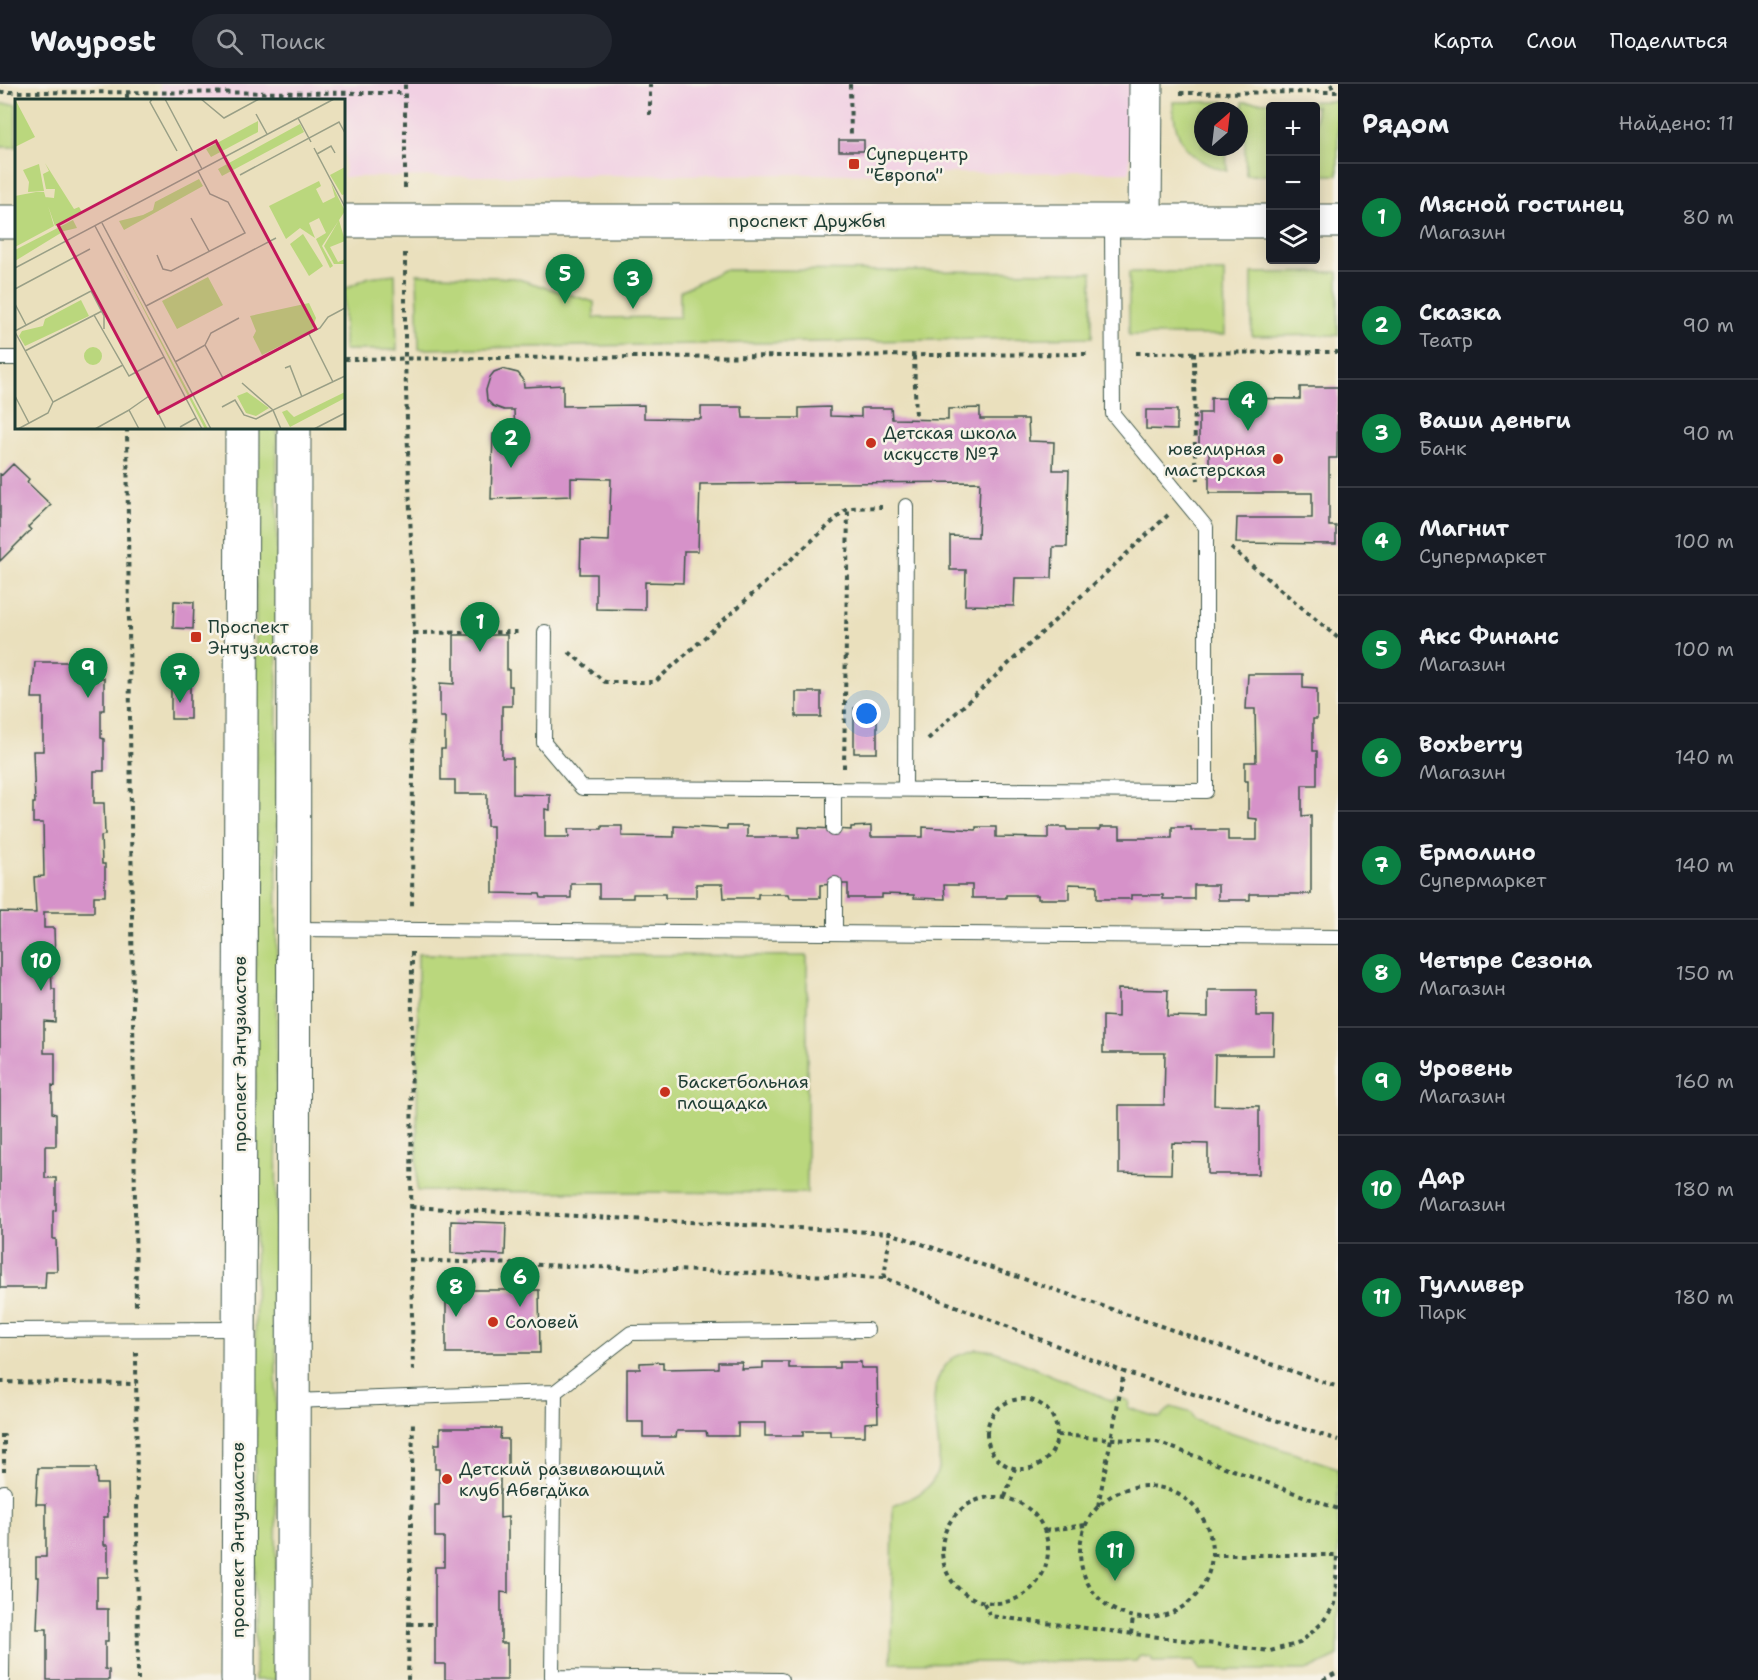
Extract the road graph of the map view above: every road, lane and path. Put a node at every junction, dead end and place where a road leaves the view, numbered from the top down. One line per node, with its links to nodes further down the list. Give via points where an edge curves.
1 (650, 84): 11 (path)
2 (850, 84): 12 (path)
3 (1146, 84): 15 (main road)
4 (1331, 84): 5 (path)
5 (1336, 92): 8 (path)
6 (0, 93): 9 (path)
7 (405, 93): 9 (path)
8 (1232, 93)
9 (127, 94): 10 (path)
10 (128, 99)
11 (650, 115)
12 (851, 136)
13 (345, 221): 14 (main road, проспект Дружбы)
14 (1112, 221): 15 (main road, проспект Дружбы); 21 (lane)
15 (1145, 221): 16 (main road, проспект Дружбы)
16 (1266, 221)
17 (1320, 221): 18 (main road)
18 (1338, 221)
19 (1194, 352): 20 (path); 21 (path); 32 (path, via 1195,460)
20 (1338, 352)
21 (1111, 354): 22 (path); 29 (lane, via 1113,414)
22 (914, 356): 24 (path); 25 (path)
23 (345, 359): 24 (path)
24 (405, 359): 34 (path)
25 (916, 419)
26 (127, 429): 48 (path)
27 (242, 429): 49 (main road, проспект Энтузиастов)
28 (294, 429): 41 (main road)
29 (1183, 501): 32 (lane); 36 (path)
30 (906, 506): 31 (path); 36 (lane)
31 (848, 508): 33 (path, via 655,682 605,682); 37 (path)
32 (1206, 527): 35 (path); 38 (lane, via 1206,791)
33 (545, 632): 34 (path); 37 (lane, via 544,742 582,788)
34 (414, 633): 42 (path)
35 (1338, 638)
36 (905, 760): 38 (lane)
37 (839, 789): 38 (lane); 39 (lane)
38 (905, 789)
39 (834, 829)
40 (835, 884): 43 (lane)
41 (294, 929): 42 (lane); 58 (main road)
42 (412, 929): 43 (lane); 45 (path)
43 (835, 933): 44 (lane)
44 (1338, 937)
45 (411, 1207): 46 (path); 57 (path)
46 (890, 1233): 47 (path); 55 (path)
47 (884, 1278)
48 (136, 1329): 49 (lane); 50 (lane); 54 (path)
49 (238, 1329): 81 (main road, проспект Энтузиастов)
50 (0, 1330)
51 (867, 1330): 56 (lane, via 631,1333)
52 (1124, 1372): 61 (path)
53 (0, 1382): 54 (path)
54 (136, 1384): 80 (path)
55 (1338, 1386)
56 (555, 1392): 57 (lane); 78 (lane, via 552,1677)
57 (413, 1397): 58 (lane); 74 (path)
58 (292, 1401): 82 (main road)
59 (1057, 1435): 61 (path); 62 (path, via 1048,1458 1039,1465); 62 (path, via 1055,1422 1040,1404 1018,1399 997,1410 987,1432 989,1444 995,1456)
60 (0, 1436): 63 (path, via 4,1436)
61 (1111, 1439): 65 (path); 66 (path, via 1157,1442)
62 (1015, 1468): 64 (path)
63 (4, 1492): 68 (lane)
64 (1005, 1497): 69 (path, via 1022,1503 1036,1515); 72 (path, via 970,1502 945,1528 941,1546 943,1565 953,1584)
65 (1098, 1506): 67 (path); 70 (path, via 1116,1492 1137,1486 1159,1487 1180,1495 1197,1509 1209,1529)
66 (1338, 1509)
67 (1085, 1525): 69 (path); 73 (path, via 1080,1548 1082,1571 1095,1594 1112,1609)
68 (2, 1531): 79 (lane)
69 (1045, 1531): 72 (path, via 1049,1552 1045,1571 1035,1587 1020,1598)
70 (1213, 1555): 71 (path); 73 (path, via 1208,1578 1195,1597 1177,1611 1156,1618)
71 (1337, 1555): 76 (path, via 1335,1604 1322,1623 1300,1643 1270,1651)
72 (984, 1603): 76 (path, via 990,1616)
73 (1133, 1617): 76 (path)
74 (409, 1624): 75 (path); 83 (path)
75 (435, 1624)
76 (1131, 1634)
77 (1338, 1672): 85 (path)
78 (664, 1679): 84 (lane)
79 (2, 1680)
80 (138, 1680)
81 (238, 1680)
82 (293, 1680)
83 (408, 1680)
84 (782, 1680)
85 (1323, 1680)

